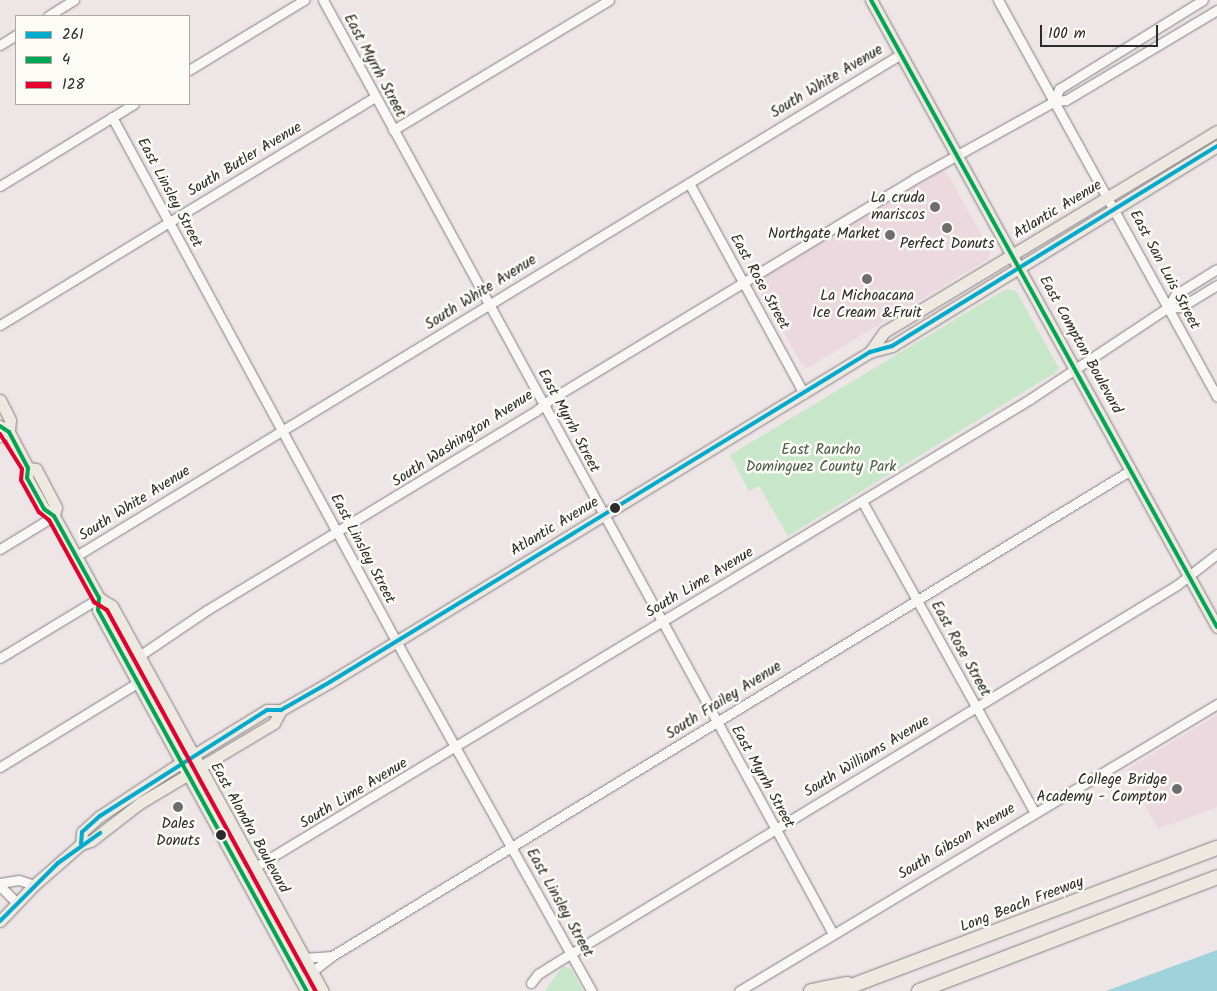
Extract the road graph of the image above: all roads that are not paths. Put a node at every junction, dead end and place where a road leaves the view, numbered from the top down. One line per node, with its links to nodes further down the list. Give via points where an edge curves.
1 (74, 0): 11 (street)
2 (304, 0): 15 (street)
3 (322, 0): 16 (street, East Myrrh Street)
4 (328, 0): 5 (street)
5 (332, 0)
6 (609, 0): 20 (street)
7 (871, 0): 14 (main road, East Compton Boulevard)
8 (998, 0): 17 (street, East San Luis Street)
9 (1203, 0): 17 (street, via 1059,88)
10 (1217, 10): 17 (street, via 1066,100)
11 (50, 15)
12 (15, 36): 13 (street)
13 (0, 45)
14 (901, 54): 23 (main road, East Compton Boulevard); 24 (street, South White Avenue)
15 (190, 69)
16 (375, 97): 20 (street, East Myrrh Street); 28 (street, South Butler Avenue)
17 (1056, 100): 23 (street, South Washington Avenue); 26 (street, East San Luis Street)
18 (132, 105): 19 (street)
19 (112, 117): 25 (street); 28 (street, East Linsley Street)
20 (393, 130): 34 (street, East Myrrh Street)
21 (1217, 131): 26 (main road, Atlantic Avenue)
22 (1217, 146): 27 (main road, Atlantic Avenue)
23 (958, 156): 29 (main road, East Compton Boulevard); 32 (street, South Washington Avenue)
24 (689, 183): 32 (street, East Rose Street); 34 (street, South White Avenue)
25 (0, 186)
26 (1109, 197): 27 (street, East San Luis Street); 29 (main road, Atlantic Avenue)
27 (1115, 208): 30 (main road, Atlantic Avenue); 35 (street, East San Luis Street)
28 (169, 222): 36 (street, South Butler Avenue); 43 (street, East Linsley Street)
29 (1013, 255): 30 (main road, East Compton Boulevard); 37 (main road, Atlantic Avenue, via 884,332)
30 (1019, 266): 37 (main road, Atlantic Avenue, via 892,346); 38 (main road, East Compton Boulevard)
31 (1217, 269): 35 (street, South Lime Avenue, via 1175,295)
32 (743, 282): 39 (street, East Rose Street); 42 (street, South Washington Avenue)
33 (1217, 285): 35 (street, South Lime Avenue, via 1181,308)
34 (488, 303): 42 (street, East Myrrh Street); 43 (street, South White Avenue)
35 (1167, 308): 38 (street, South Lime Avenue); 40 (street, East San Luis Street)
36 (0, 325)
37 (870, 352): 39 (main road, Atlantic Avenue)
38 (1075, 367): 45 (main road, East Compton Boulevard); 46 (street, South Lime Avenue, via 1030,399)
39 (804, 394): 47 (main road, Atlantic Avenue)
40 (1217, 397)
41 (0, 400): 44 (main road, East Alondra Boulevard, via 10,420)
42 (544, 405): 47 (street, East Myrrh Street); 49 (street, South Washington Avenue)
43 (282, 430): 49 (street, East Linsley Street); 52 (street, South White Avenue)
44 (3, 432): 48 (main road, East Alondra Boulevard, via 28,468 27,478 44,508)
45 (1131, 470): 53 (main road, East Compton Boulevard); 55 (street, South Frailey Avenue)
46 (862, 501): 55 (street, East Rose Street); 56 (street, South Lime Avenue)
47 (604, 515): 56 (street, East Myrrh Street); 58 (main road, Atlantic Avenue)
48 (54, 516): 50 (street); 52 (main road, East Alondra Boulevard)
49 (338, 534): 58 (street, East Linsley Street); 59 (street, South Washington Avenue, via 208,610)
50 (0, 549)
51 (1217, 554): 53 (street, South Williams Avenue)
52 (76, 556): 54 (main road, East Alondra Boulevard)
53 (1189, 576): 57 (main road, East Compton Boulevard); 63 (street, South Williams Avenue)
54 (99, 598): 59 (main road, East Alondra Boulevard, via 112,606); 60 (street); 61 (main road, East Alondra Boulevard, via 98,610)
55 (916, 599): 63 (street, East Rose Street); 65 (street, South Frailey Avenue)
56 (662, 622): 65 (street, East Myrrh Street); 66 (street, South Lime Avenue)
57 (1217, 626)
58 (396, 641): 64 (main road, Atlantic Avenue); 66 (street, East Linsley Street)
59 (139, 656): 67 (main road, East Alondra Boulevard)
60 (0, 658)
61 (137, 683): 68 (main road, East Alondra Boulevard); 69 (street)
62 (1217, 704): 72 (street, South Gibson Avenue)
63 (975, 706): 72 (street, East Rose Street); 73 (street, South Williams Avenue)
64 (281, 710): 67 (main road, Atlantic Avenue, via 267,710); 70 (main road, Atlantic Avenue, via 274,723)
65 (717, 722): 73 (street, East Myrrh Street); 75 (street, South Frailey Avenue)
66 (456, 747): 75 (street, East Linsley Street); 77 (street, South Lime Avenue)
67 (192, 756): 68 (main road, Atlantic Avenue); 70 (main road, East Alondra Boulevard)
68 (181, 763): 71 (main road, East Alondra Boulevard); 74 (main road, Atlantic Avenue, via 100,816 82,832)
69 (0, 767)
70 (199, 769): 71 (main road, Atlantic Avenue); 77 (main road, East Alondra Boulevard)
71 (188, 776): 74 (main road, Atlantic Avenue, via 140,803 91,841); 78 (main road, East Alondra Boulevard)
72 (1034, 811): 84 (street, South Gibson Avenue)
73 (775, 829): 84 (street, East Myrrh Street); 85 (street, South Williams Avenue)
74 (81, 844): 81 (main road, Atlantic Avenue)
75 (512, 848): 85 (street, East Linsley Street); 86 (street, South Frailey Avenue)
76 (1217, 848): 91 (highway, Long Beach Freeway)
77 (254, 868): 78 (street, South Lime Avenue); 87 (main road, East Alondra Boulevard)
78 (242, 875): 90 (main road, East Alondra Boulevard)
79 (1217, 877): 88 (highway)
80 (0, 885): 81 (street, via 19,880); 82 (street)
81 (34, 885): 82 (main road, Atlantic Avenue)
82 (17, 903): 83 (main road, Atlantic Avenue)
83 (0, 921)
84 (833, 934): 96 (street, South Gibson Avenue)
85 (572, 954): 92 (street, South Williams Avenue, via 538,974); 95 (street, East Linsley Street)
86 (332, 956): 87 (street, South Frailey Avenue); 89 (street, South Frailey Avenue)
87 (304, 958): 89 (main road, East Alondra Boulevard)
88 (973, 971): 99 (highway); 100 (highway)
89 (312, 972): 90 (street, South Frailey Avenue); 94 (main road, East Alondra Boulevard)
90 (300, 980): 93 (main road, East Alondra Boulevard)
91 (860, 982): 97 (highway); 98 (highway, Long Beach Freeway)
92 (531, 983)
93 (307, 991)
94 (323, 991)
95 (592, 991)
96 (740, 991)
97 (811, 991)
98 (838, 991)
99 (919, 991)
100 (931, 991)

